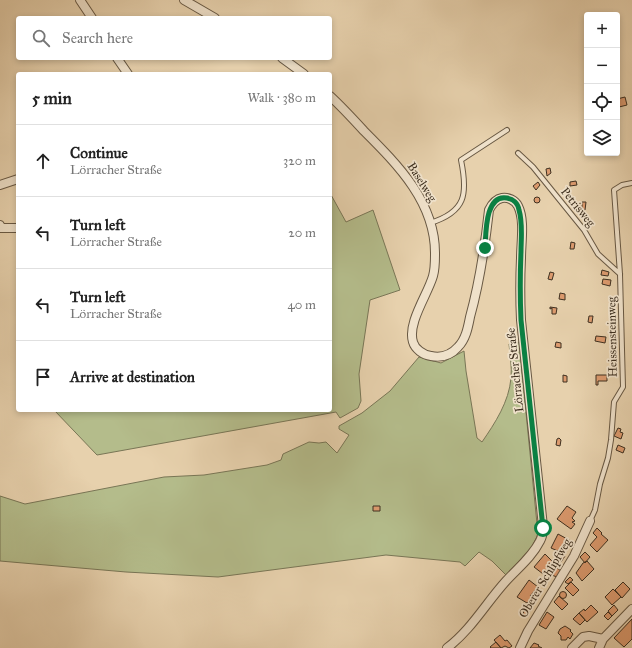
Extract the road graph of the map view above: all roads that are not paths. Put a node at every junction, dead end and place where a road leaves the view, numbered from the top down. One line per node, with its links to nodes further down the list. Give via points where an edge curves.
1 (80, 0): 3 (street)
2 (184, 0): 4 (street)
3 (91, 16)
4 (212, 16)
5 (119, 60): 7 (street)
6 (285, 60): 8 (street)
7 (127, 72)
8 (301, 72)
9 (332, 98): 15 (street, Baselweg, via 397,165 422,200)
10 (507, 130): 15 (lane, via 461,160 465,181 460,205 446,218)
11 (518, 153): 18 (lane, Petrisweg, via 533,167 584,230 598,254)
12 (16, 180): 14 (street)
13 (632, 183): 18 (lane, Heissensteinweg, via 614,190)
14 (0, 185)
15 (430, 223): 19 (street, Baselweg, via 435,245 435,268 414,321 412,341)
16 (0, 225): 17 (street, via 1,228)
17 (16, 228)
18 (620, 274): 20 (lane, Heissensteinweg, via 623,387 614,402 612,440)
19 (418, 348): 23 (street, Lörracher Straße, via 428,356 436,357 459,347 465,337 479,280 489,210 497,200 514,200 520,210 521,320 543,528 536,550 506,581 461,636)
20 (590, 521): 24 (street, Oberer Schlipfweg, via 574,556)
21 (632, 609): 22 (street)
22 (603, 639): 25 (street, via 583,637); 26 (street)
23 (447, 648)
24 (520, 648)
25 (572, 648)
26 (599, 648)

